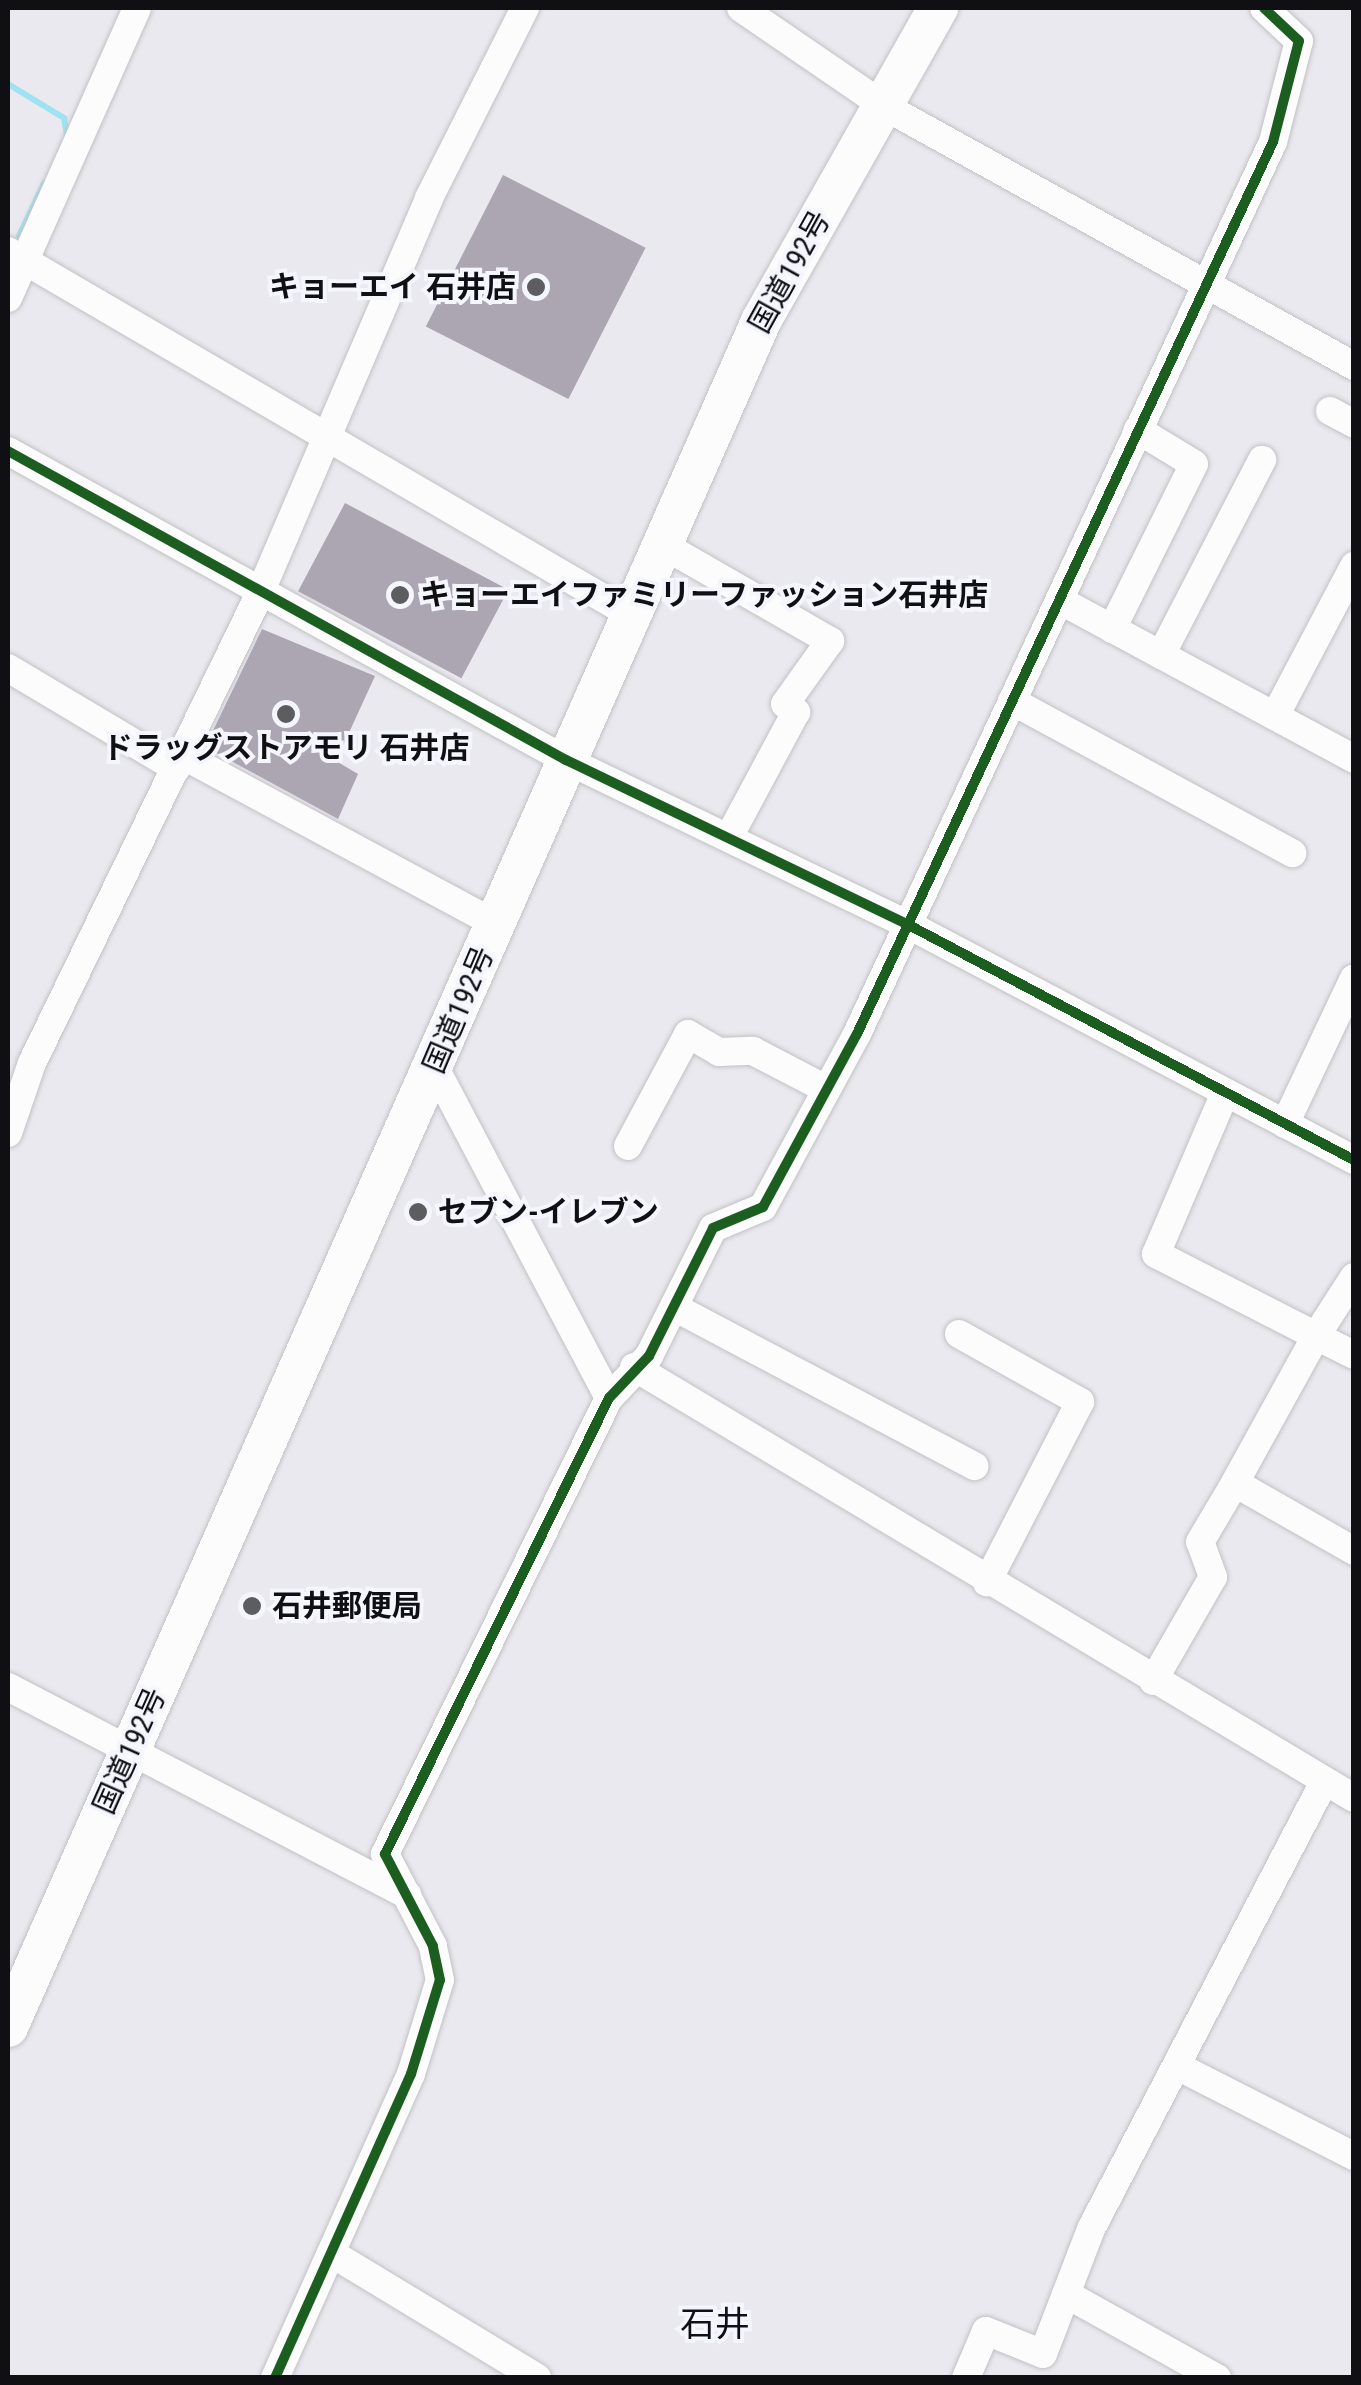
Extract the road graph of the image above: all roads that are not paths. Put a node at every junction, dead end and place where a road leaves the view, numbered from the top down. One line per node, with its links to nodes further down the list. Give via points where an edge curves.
1 (137, 8): 7 (street)
2 (741, 8): 6 (street)
3 (938, 8): 6 (highway, 国道192号)
4 (1264, 8): 8 (street, via 1299,41 1296,70)
5 (515, 11): 12 (street)
6 (884, 106): 8 (street); 15 (highway, 国道192号, via 760,322)
7 (16, 257): 9 (street); 12 (street)
8 (1205, 286): 10 (street); 11 (street)
9 (8, 298)
10 (1354, 366)
11 (1138, 430): 18 (street); 20 (street, via 1194,464)
12 (321, 436): 17 (street); 19 (street)
13 (8, 451): 17 (street)
14 (1262, 460): 21 (street)
15 (662, 544): 19 (highway, 国道192号); 28 (street, via 830,640 785,704 796,712)
16 (1354, 566): 24 (street)
17 (260, 593): 26 (street); 27 (street)
18 (1061, 601): 20 (street); 23 (street)
19 (632, 615): 26 (highway, 国道192号)
20 (1112, 628): 21 (street)
21 (1161, 655): 24 (street)
22 (8, 668): 27 (street)
23 (1012, 701): 29 (street); 31 (street)
24 (1275, 716): 25 (street)
25 (1354, 759)
26 (566, 760): 28 (street); 30 (highway, 国道192号)
27 (179, 762): 30 (street); 37 (street, via 32,1063)
28 (730, 837): 31 (street)
29 (1292, 853)
30 (496, 924): 33 (highway, 国道192号)
31 (905, 924): 34 (street); 35 (street)
32 (1354, 978): 36 (street)
33 (435, 1068): 46 (street); 53 (highway, 国道192号)
34 (826, 1089): 38 (street, via 753,1050 720,1052 688,1034); 41 (street, via 764,1208 712,1228)
35 (1225, 1092): 36 (street); 43 (street, via 1156,1254)
36 (1285, 1124): 39 (street)
37 (8, 1133)
38 (628, 1146)
39 (1354, 1160)
40 (1350, 1289): 43 (street)
41 (674, 1306): 45 (street); 47 (street)
42 (959, 1334): 50 (street, via 1080,1402)
43 (1316, 1336): 44 (street); 48 (street)
44 (1354, 1355)
45 (634, 1367): 46 (street); 50 (street)
46 (609, 1398): 56 (street, via 385,1854)
47 (974, 1466)
48 (1235, 1483): 49 (street); 51 (street, via 1200,1542 1213,1577)
49 (1354, 1551)
50 (987, 1582): 51 (street)
51 (1153, 1681): 54 (street)
52 (8, 1686): 53 (street)
53 (132, 1748): 56 (street); 57 (highway, 国道192号)
54 (1324, 1782): 55 (street); 58 (street)
55 (1354, 1798)
56 (408, 1895): 60 (street, via 440,1980 411,2074)
57 (8, 2027)
58 (1180, 2068): 59 (street); 61 (street, via 1091,2229)
59 (1354, 2156)
60 (331, 2253): 62 (street); 63 (street)
61 (1066, 2294): 64 (street, via 1044,2354 986,2331); 65 (street)
62 (275, 2378)
63 (537, 2378)
64 (966, 2378)
65 (1217, 2378)

